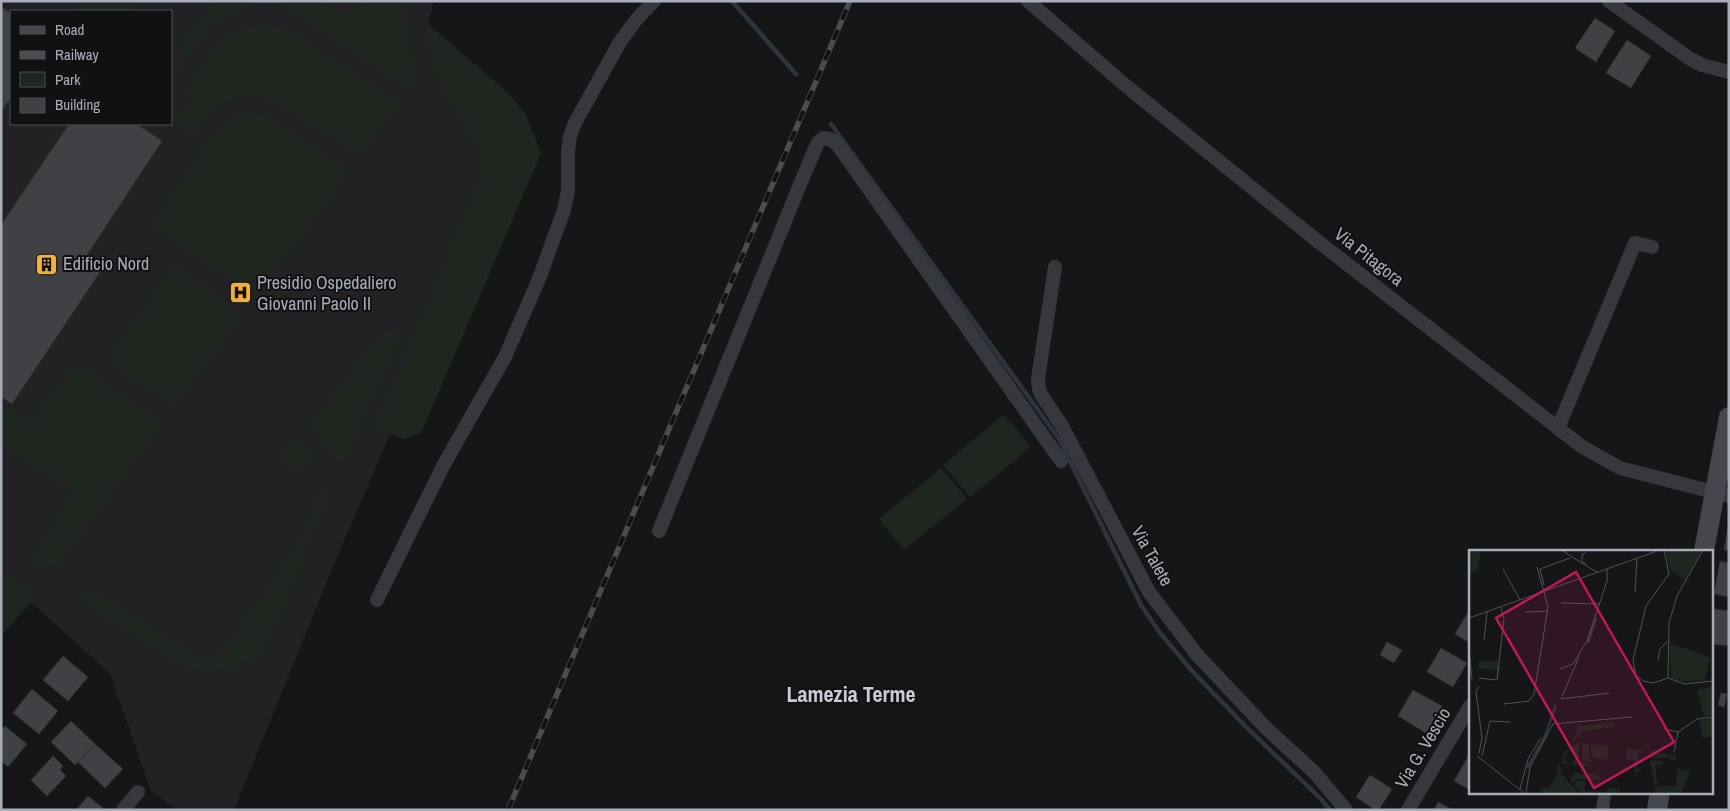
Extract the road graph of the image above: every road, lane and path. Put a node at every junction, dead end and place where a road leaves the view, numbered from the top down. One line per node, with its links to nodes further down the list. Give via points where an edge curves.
1 (654, 1): 15 (street, via 620,42 576,121 570,136 564,210 539,279 505,357 443,466)
2 (1028, 1): 10 (street, Via Pitagora, via 1125,85 1312,237)
3 (1609, 1): 4 (street, via 1689,58)
4 (1729, 72)
5 (1652, 247): 10 (street, via 1634,243)
6 (1055, 267): 7 (street)
7 (1039, 389): 8 (street); 20 (street, Via Talete, via 1062,426 1149,592 1198,656 1267,729 1315,773)
8 (1020, 403): 11 (street); 13 (street, via 836,144 824,138 818,142 801,182)
9 (1729, 417): 12 (main road)
10 (1558, 428): 12 (street, Via Pitagora, via 1581,446 1620,468)
11 (1061, 461)
12 (1722, 494): 14 (main road)
13 (659, 531)
14 (1704, 550)
15 (377, 600)
16 (1469, 708): 21 (street, Via G. Vescio)
17 (138, 792): 19 (street)
18 (1660, 794): 22 (main road)
19 (123, 810)
20 (1346, 810)
21 (1408, 810)
22 (1657, 810)

